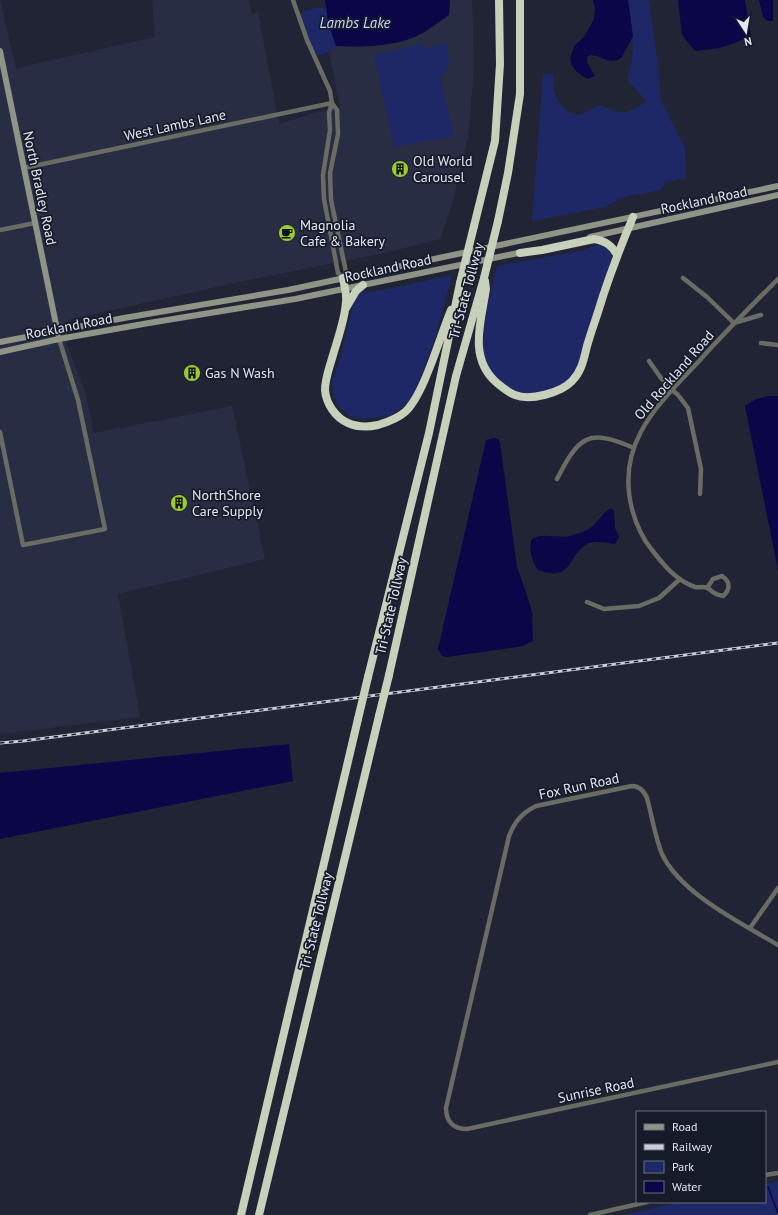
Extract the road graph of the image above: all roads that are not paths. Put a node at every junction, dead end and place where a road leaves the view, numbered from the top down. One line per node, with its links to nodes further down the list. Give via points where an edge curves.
1 (293, 0): 5 (street, via 307,40 330,91)
2 (499, 0): 27 (highway, Tri-State Tollway, bridge, via 500,64 495,141)
3 (520, 0): 22 (highway, Tri-State Tollway, bridge, via 520,94 508,173)
4 (0, 51): 8 (main road, North Bradley Road)
5 (332, 103): 6 (street); 7 (street, via 337,110 338,134); 8 (street, West Lambs Lane)
6 (325, 164): 7 (street); 11 (street)
7 (332, 165): 12 (street)
8 (24, 168): 14 (main road, North Bradley Road)
9 (778, 186): 13 (main road, Rockland Road)
10 (778, 195): 15 (main road, Rockland Road)
11 (323, 196): 12 (street); 18 (street)
12 (331, 196): 17 (street)
13 (633, 217): 15 (highway); 21 (main road, Rockland Road)
14 (35, 223): 16 (street); 31 (main road, North Bradley Road)
15 (628, 228): 19 (main road, Rockland Road); 20 (highway)
16 (0, 230)
17 (338, 230): 18 (street); 21 (street, via 346,272)
18 (330, 231): 21 (street, via 338,273)
19 (520, 253): 20 (highway, via 594,240 603,241 611,246); 25 (main road, Rockland Road)
20 (617, 255): 22 (highway, via 582,366 572,382 543,395 514,395 500,386 486,371 478,339 486,289)
21 (343, 278): 26 (highway); 31 (main road, Rockland Road)
22 (484, 278): 55 (highway, Tri-State Tollway, bridge, via 452,396 389,674)
23 (682, 278): 30 (street)
24 (778, 279): 30 (street, Old Rockland Road)
25 (363, 286): 26 (main road, Rockland Road); 28 (highway, via 356,291)
26 (345, 289): 28 (highway); 32 (main road, Rockland Road)
27 (458, 293): 28 (highway, via 414,400 405,411 391,421 375,426 357,426 340,419 326,397 326,377); 54 (highway, Tri-State Tollway, bridge, via 429,433 368,677)
28 (345, 310)
29 (761, 315): 30 (street)
30 (734, 323): 38 (street, Old Rockland Road)
31 (57, 330): 32 (main road, North Bradley Road); 33 (main road, Rockland Road)
32 (59, 339): 36 (main road, Rockland Road); 39 (street, via 78,400 105,529 23,545)
33 (0, 342)
34 (761, 343): 35 (street)
35 (778, 346)
36 (0, 352)
37 (649, 361): 38 (street)
38 (672, 390): 40 (street, Old Rockland Road, via 644,424); 42 (street, via 688,408 701,469)
39 (0, 432)
40 (634, 448): 41 (street, via 608,438 588,438 569,457); 43 (street, Old Rockland Road, via 628,485 638,526 650,548 666,568)
41 (557, 479)
42 (700, 494)
43 (680, 580): 44 (street, Old Rockland Road, via 696,587); 45 (street, via 659,598 639,606 604,609)
44 (707, 588): 44 (street, Old Rockland Road, via 713,579 722,576 729,587 723,596 716,595)
45 (587, 602)
46 (778, 888): 47 (street)
47 (750, 928): 48 (street, Fox Run Road); 50 (street, Fox Run Road, via 697,894 671,869 661,848 645,792 637,786 536,806 528,810 516,820 509,836)
48 (778, 945)
49 (778, 1062): 50 (street, Sunrise Road, via 467,1129 457,1127 448,1120 446,1108)
50 (449, 1093)
51 (778, 1173): 52 (street)
52 (766, 1175)
53 (643, 1203): 56 (street)
54 (241, 1215)
55 (259, 1215)
56 (590, 1215)

